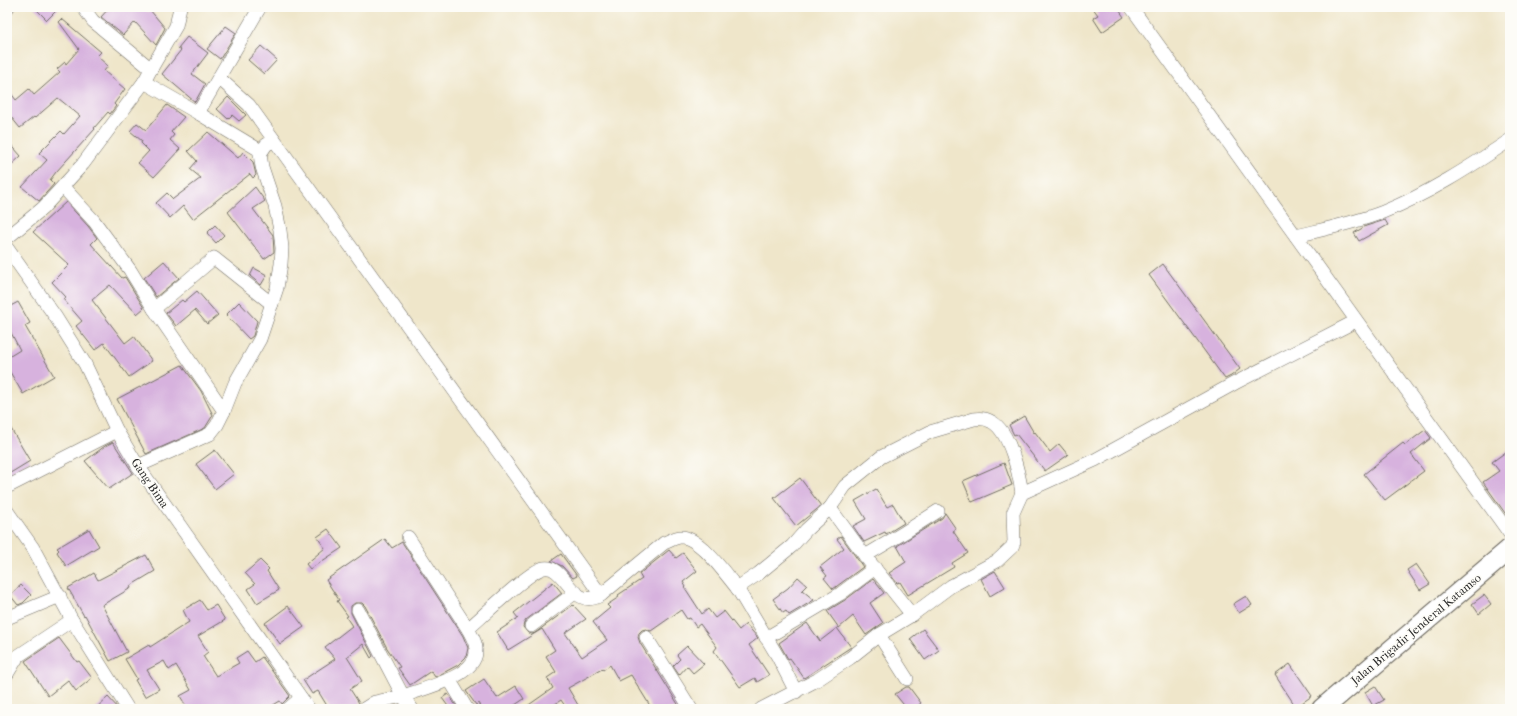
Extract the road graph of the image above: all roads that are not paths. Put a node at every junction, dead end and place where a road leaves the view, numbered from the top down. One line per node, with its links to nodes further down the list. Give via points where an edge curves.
1 (83, 7): 5 (street, via 93,21)
2 (180, 7): 5 (street, via 176,26)
3 (260, 7): 6 (street)
4 (1131, 7): 13 (street)
5 (151, 69): 7 (street)
6 (219, 78): 8 (street); 9 (street, via 249,104)
7 (144, 82): 8 (street); 12 (street, via 84,164)
8 (198, 113): 11 (street)
9 (274, 140): 11 (street); 34 (street)
10 (1510, 140): 13 (street, via 1438,185 1403,203 1361,220)
11 (261, 151): 16 (street, via 262,167 275,206 282,248 277,288)
12 (63, 187): 14 (street, via 43,208); 17 (street, via 98,227 130,270)
13 (1296, 236): 18 (street)
14 (7, 238)
15 (7, 248): 20 (street, Gang Bima, via 85,364)
16 (272, 304): 17 (street, via 214,258); 19 (street, via 260,339 235,383)
17 (154, 309): 19 (street)
18 (1356, 321): 23 (street, via 1235,383 1095,460); 27 (street)
19 (224, 411): 21 (street, via 218,425 210,434)
20 (117, 431): 21 (street, Gang Bima); 22 (street)
21 (138, 466): 50 (street, Gang Bima)
22 (7, 487)
23 (1022, 493): 24 (street, via 1009,445 1002,431 993,422 980,418 930,432 881,457 845,486); 37 (street, via 1013,513 1012,547 998,561 951,586)
24 (830, 508): 30 (street); 32 (street, via 792,546)
25 (7, 511): 35 (street, via 33,548)
26 (938, 511): 30 (street)
27 (1510, 534)
28 (408, 537): 41 (street)
29 (1510, 549): 59 (main road, Jalan Brigadir Jenderal Katamso)
30 (865, 556): 31 (street)
31 (875, 568): 37 (street); 44 (street, via 840,594)
32 (737, 588): 34 (street, via 703,548 682,537 664,543); 44 (street)
33 (576, 592): 34 (street, via 587,599 593,599); 40 (street); 41 (street, via 552,569 542,568 530,575)
34 (601, 594)
35 (60, 596): 38 (street); 39 (street)
36 (358, 610): 49 (street)
37 (912, 615): 42 (street)
38 (7, 618)
39 (72, 620): 45 (street, via 18,656); 51 (street)
40 (531, 626)
41 (468, 629): 46 (street, via 477,653 466,670)
42 (879, 635): 47 (street); 48 (street, via 850,658)
43 (646, 637): 57 (street)
44 (766, 638): 48 (street)
45 (7, 674)
46 (449, 679): 49 (street); 56 (street)
47 (907, 679)
48 (796, 692): 58 (street)
49 (403, 696): 54 (street, via 380,701); 55 (street)
50 (301, 698): 52 (street); 53 (street, Gang Bima)
51 (128, 709)
52 (288, 709)
53 (309, 709)
54 (364, 709)
55 (412, 709)
56 (466, 709)
57 (691, 709)
58 (761, 709)
59 (1322, 709)

